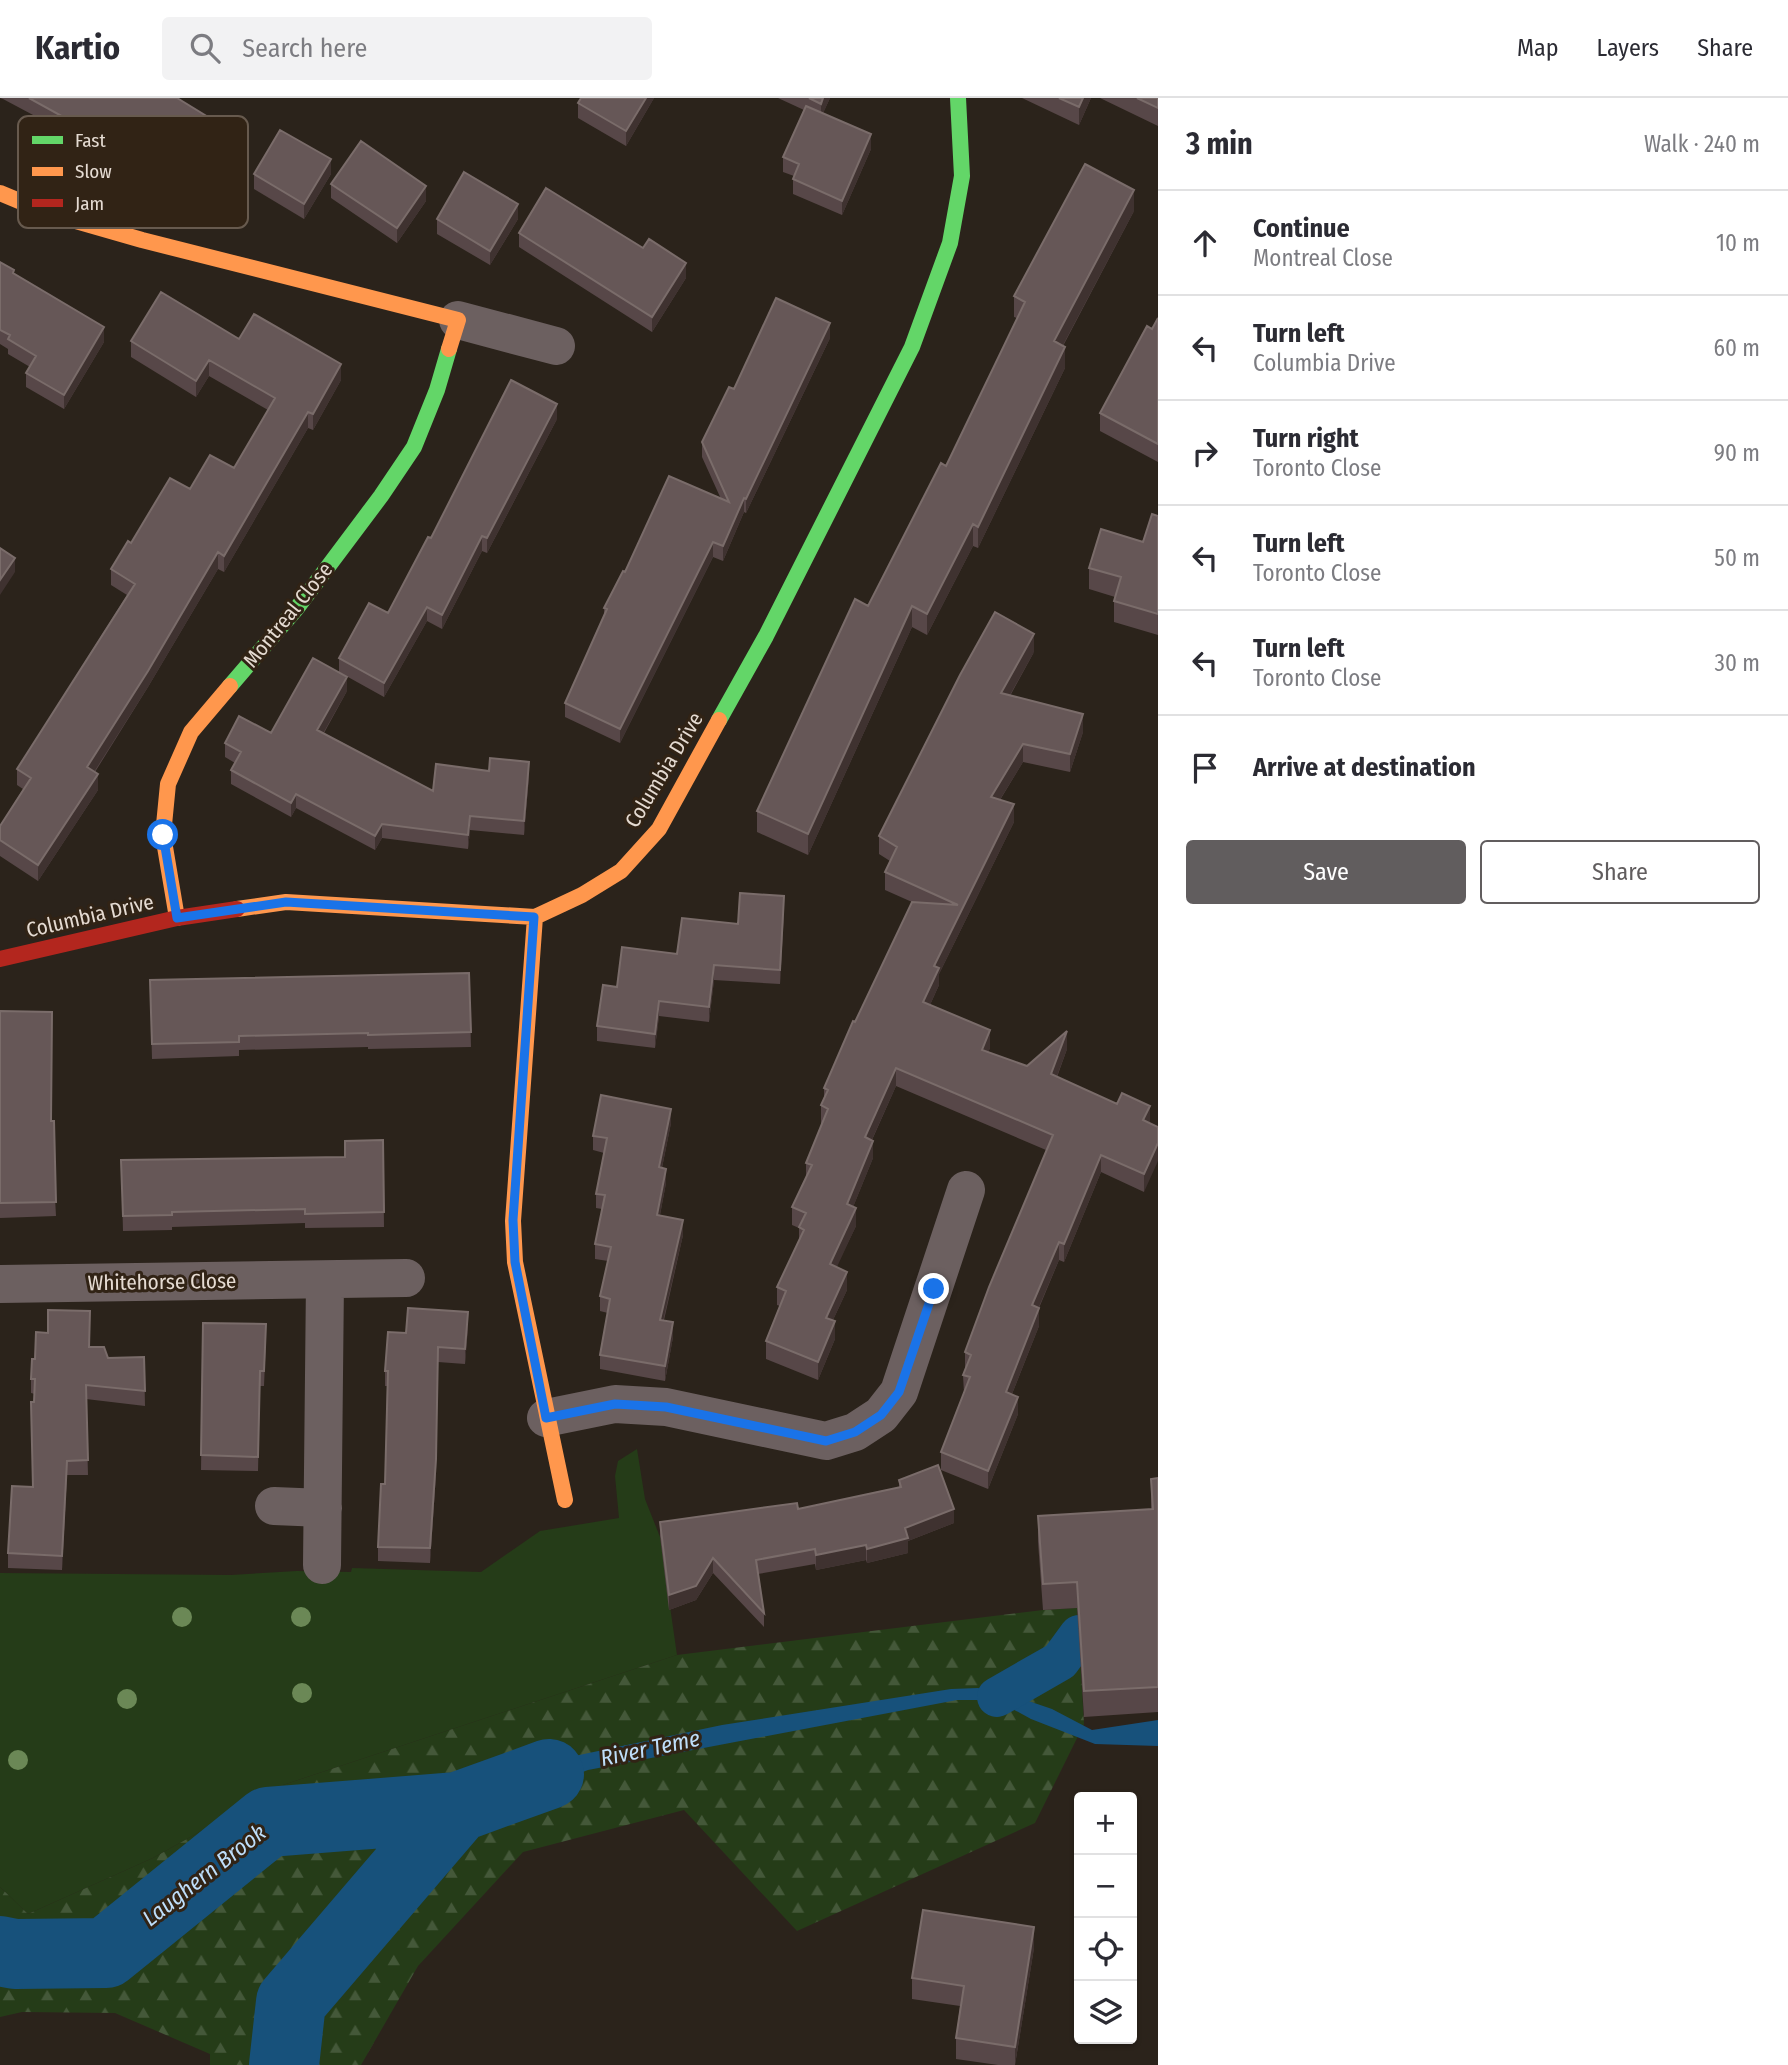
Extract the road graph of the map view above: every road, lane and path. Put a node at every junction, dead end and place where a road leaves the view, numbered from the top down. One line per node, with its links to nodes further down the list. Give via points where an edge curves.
1 (958, 98): 7 (street, Columbia Drive, via 962,176 950,243 912,347 766,636 659,829 621,871)
2 (0, 193): 3 (street)
3 (18, 200)
4 (100, 228): 5 (street)
5 (458, 320): 6 (street); 8 (street, Montreal Close, via 414,447 297,608 191,732 168,784 163,835)
6 (556, 346)
7 (534, 917): 8 (street, Columbia Drive, via 286,902); 14 (street, via 513,1220 515,1262)
8 (177, 918): 9 (street, Columbia Drive)
9 (0, 958)
10 (966, 1190): 14 (street, via 899,1392 881,1415 855,1432 826,1441 666,1407 615,1404)
11 (406, 1278): 12 (street, Whitehorse Close)
12 (325, 1280): 13 (street, Whitehorse Close); 17 (street)
13 (0, 1284)
14 (546, 1418): 15 (street)
15 (565, 1500)
16 (274, 1506): 17 (street)
17 (323, 1508): 18 (street)
18 (322, 1565)

